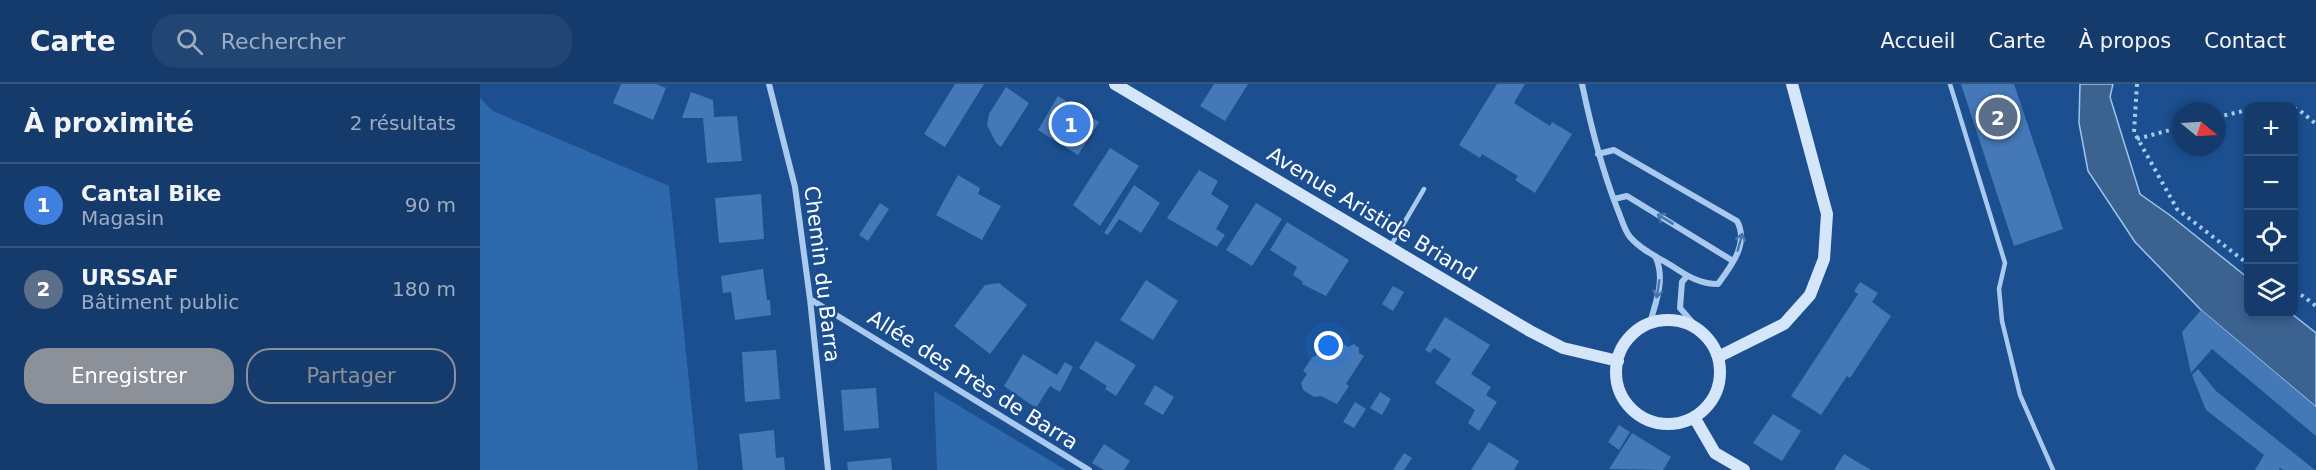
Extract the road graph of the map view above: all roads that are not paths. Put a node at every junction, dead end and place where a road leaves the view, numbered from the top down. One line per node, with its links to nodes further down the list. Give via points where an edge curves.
1 (769, 84): 13 (street, Chemin du Barra, via 795,187)
2 (1115, 84): 9 (main road, Avenue Aristide Briand)
3 (1582, 84): 6 (street)
4 (1792, 84): 16 (main road, via 1827,213 1824,259 1810,295 1784,324)
5 (1950, 84): 22 (lane, via 2005,262 1999,289 2002,321 2019,395)
6 (1598, 154): 8 (street); 11 (street, one-way to 6, via 1743,231 1737,221 1614,150)
7 (1424, 189): 9 (lane)
8 (1614, 199): 10 (street, via 1629,236); 11 (street, one-way to 8, via 1627,196)
9 (1390, 247): 17 (main road, Avenue Aristide Briand, via 1563,348)
10 (1654, 255): 12 (street); 14 (street, one-way to 14, via 1660,266 1659,289)
11 (1733, 261): 12 (street, via 1718,284 1705,284)
12 (1687, 276): 15 (street, via 1682,282 1680,308)
13 (810, 299): 19 (street, Chemin du Barra); 20 (street, Allée des Près de Barra)
14 (1650, 324): 15 (main road, via 1666,320 1683,322); 17 (main road, via 1635,332)
15 (1699, 330): 16 (main road)
16 (1718, 357): 18 (main road, via 1721,375 1717,392)
17 (1617, 361): 18 (main road, via 1617,378 1631,409 1661,424)
18 (1694, 417): 21 (main road, via 1715,453)
19 (828, 470)
20 (1089, 470)
21 (1744, 470)
22 (2053, 470)

